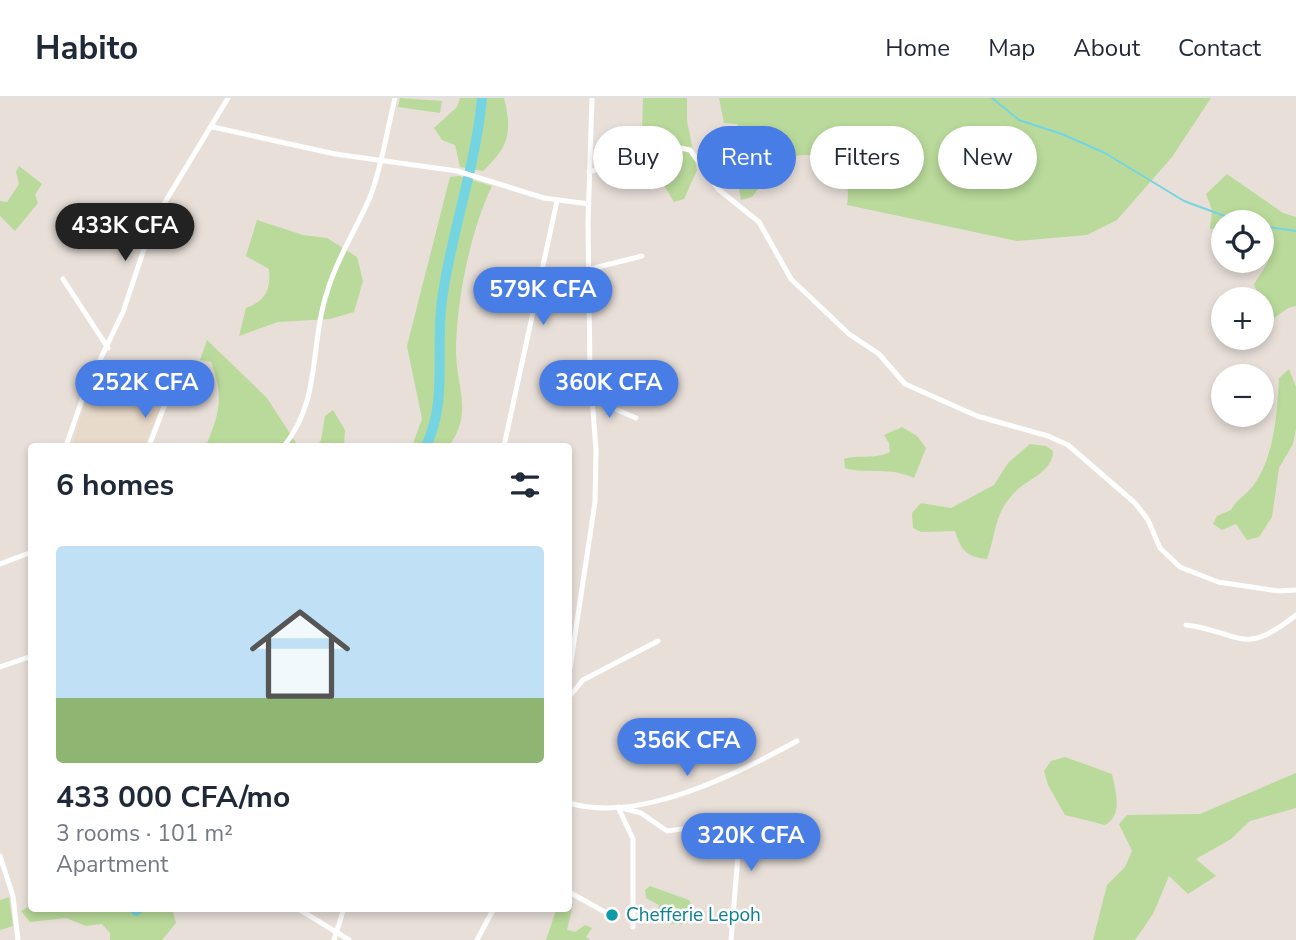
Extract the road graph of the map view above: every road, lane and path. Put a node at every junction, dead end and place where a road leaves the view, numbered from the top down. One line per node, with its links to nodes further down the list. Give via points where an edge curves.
1 (228, 98): 4 (street)
2 (395, 98): 5 (street)
3 (592, 98): 6 (street)
4 (213, 127): 5 (street, via 335,154); 12 (street, via 153,222)
5 (380, 158): 7 (street, via 457,171); 18 (street, via 370,196 337,261 327,292 309,403)
6 (589, 172): 8 (street); 22 (street, via 660,149 690,150 718,189 759,222 798,288 879,354 905,383 967,412 1055,438 1073,448 1135,503 1150,522 1160,548 1180,567 1223,583)
7 (557, 201): 8 (street); 19 (street)
8 (589, 204): 10 (street)
9 (642, 256): 10 (street)
10 (590, 269): 13 (street)
11 (63, 278): 12 (street)
12 (108, 348): 16 (street, via 85,391)
13 (592, 399): 15 (street); 26 (street, via 595,502)
14 (165, 404): 17 (street)
15 (636, 418)
16 (67, 443)
17 (150, 443)
18 (286, 443)
19 (505, 443)
20 (28, 554): 21 (street)
21 (0, 564)
22 (1296, 590)
23 (1296, 615): 24 (street, via 1272,632 1243,641)
24 (1186, 625)
25 (658, 641): 29 (street, via 583,680)
26 (572, 655)
27 (28, 657): 28 (street)
28 (0, 667)
29 (572, 693)
30 (797, 741): 32 (street, via 715,784)
31 (572, 804): 32 (street)
32 (618, 807): 39 (street, via 633,839); 45 (street, via 641,813 667,831 697,827 740,831)
33 (0, 856): 41 (street, via 13,896)
34 (572, 894): 35 (street)
35 (603, 911)
36 (303, 912): 40 (street)
37 (343, 912): 40 (street)
38 (492, 912): 44 (street)
39 (633, 927)
40 (337, 933): 42 (street); 43 (street)
41 (18, 940)
42 (334, 940)
43 (349, 940)
44 (477, 940)
45 (731, 940)

